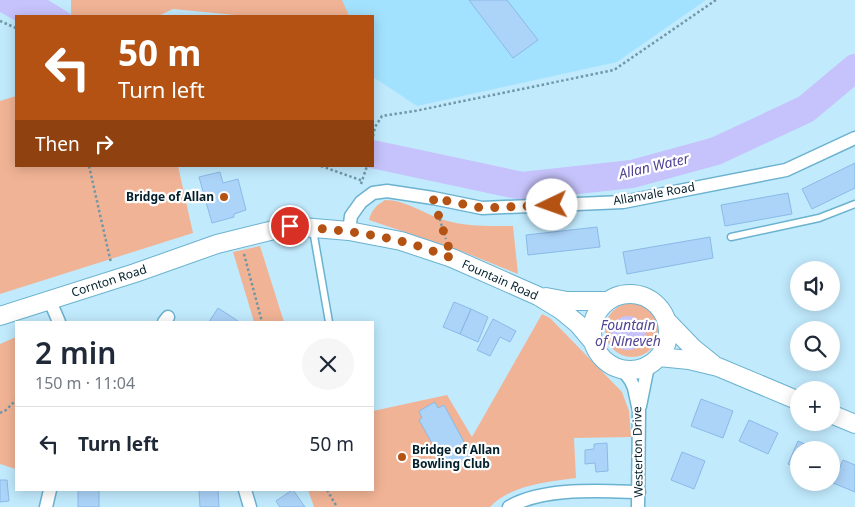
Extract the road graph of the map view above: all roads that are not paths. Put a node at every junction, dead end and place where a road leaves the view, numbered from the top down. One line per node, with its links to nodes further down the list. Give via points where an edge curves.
1 (855, 138): 4 (street, Allanvale Road, via 786,170 623,202 482,208 388,191 373,193 351,216)
2 (855, 204): 5 (lane, via 819,218)
3 (312, 228): 4 (main road, Fountain Road); 6 (main road, Fountain Road, via 290,226); 13 (lane)
4 (348, 231): 7 (main road, Fountain Road, via 401,242 452,258)
5 (731, 237)
6 (217, 244): 8 (main road, Cornton Road)
7 (538, 296): 9 (main road, via 567,301); 14 (main road, Fountain Road, via 561,310)
8 (50, 300): 10 (main road, Cornton Road); 12 (street)
9 (608, 301): 11 (main road, via 630,294 642,296 652,302); 14 (main road, via 594,320)
10 (0, 316)
11 (666, 320): 15 (main road, via 667,340); 16 (main road, via 693,348)
12 (58, 321)
13 (329, 321)
14 (594, 342): 17 (main road, via 604,360)
15 (654, 361): 16 (main road, via 689,360); 17 (main road, via 636,370); 19 (street)
16 (718, 367): 18 (main road)
17 (623, 370): 19 (street, Westerton Drive, via 634,388)
18 (790, 397)
19 (639, 411): 24 (street, Westerton Drive)
20 (840, 418): 21 (main road)
21 (855, 424)
22 (50, 491): 25 (street)
23 (245, 491): 26 (street)
24 (639, 492): 27 (street, via 586,490 542,496); 28 (street, Westerton Drive)
25 (46, 507)
26 (250, 507)
27 (508, 507)
28 (638, 507)

